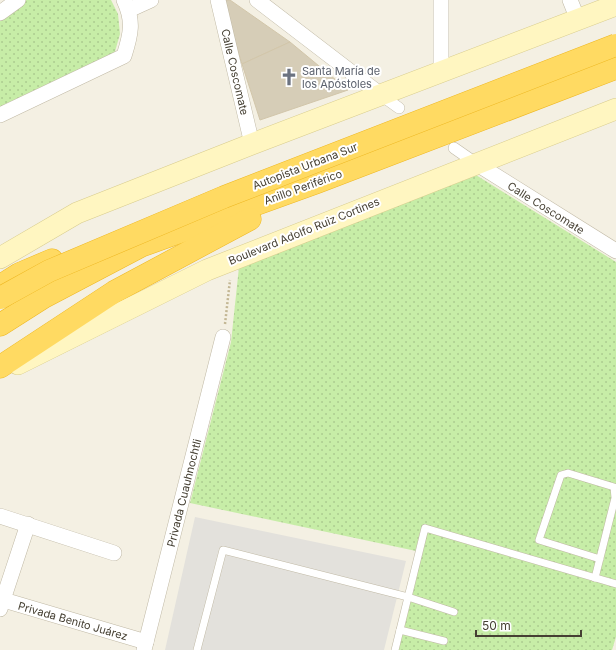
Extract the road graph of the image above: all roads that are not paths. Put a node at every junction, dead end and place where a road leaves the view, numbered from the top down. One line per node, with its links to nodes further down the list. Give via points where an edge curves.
1 (18, 0): 9 (street)
2 (151, 0): 7 (street)
3 (218, 0): 20 (street, Calle Coscomate)
4 (257, 0): 16 (street)
5 (441, 0): 15 (street)
6 (570, 0): 10 (street)
7 (127, 5): 19 (street, via 131,33 124,56)
8 (616, 5): 10 (main road)
9 (0, 13)
10 (578, 20): 15 (main road)
11 (616, 40): 26 (highway, Anillo Periférico, via 148,221 19,274)
12 (616, 45): 27 (highway, Autopista Urbana Sur, bridge, via 224,197 49,270)
13 (616, 60): 28 (highway, Autopista Urbana Sur, via 223,209 52,284)
14 (616, 68): 23 (highway, Anillo Periférico)
15 (441, 72): 16 (main road)
16 (381, 95): 17 (street); 20 (main road)
17 (398, 108)
18 (616, 109): 22 (main road, Boulevard Adolfo Ruiz Cortines)
19 (0, 115)
20 (252, 144): 25 (main road, via 77,213)
21 (454, 148): 22 (street)
22 (477, 164): 24 (street, Calle Coscomate); 32 (main road, Boulevard Adolfo Ruiz Cortines, via 207,270)
23 (318, 182): 29 (highway, Anillo Periférico, via 141,246 44,297); 31 (highway, via 114,292)
24 (616, 251)
25 (0, 258)
26 (0, 285)
27 (0, 298)
28 (0, 312)
29 (0, 325)
30 (223, 337): 44 (street, Privada Cuauhnochtli)
31 (0, 367)
32 (0, 373)
33 (0, 516): 34 (street)
34 (28, 524): 35 (street); 40 (street)
35 (114, 553)
36 (600, 559): 36 (lane, via 539,540 560,475 568,473 614,487 615,498); 37 (lane)
37 (595, 578): 38 (lane); 39 (lane, via 425,528)
38 (616, 584)
39 (408, 597): 41 (lane); 42 (lane); 45 (lane, via 223,550)
40 (1, 603): 44 (street, Privada Benito Juárez)
41 (454, 612)
42 (400, 630): 43 (lane); 46 (lane)
43 (444, 641)
44 (145, 646)
45 (197, 650)
46 (395, 650)

